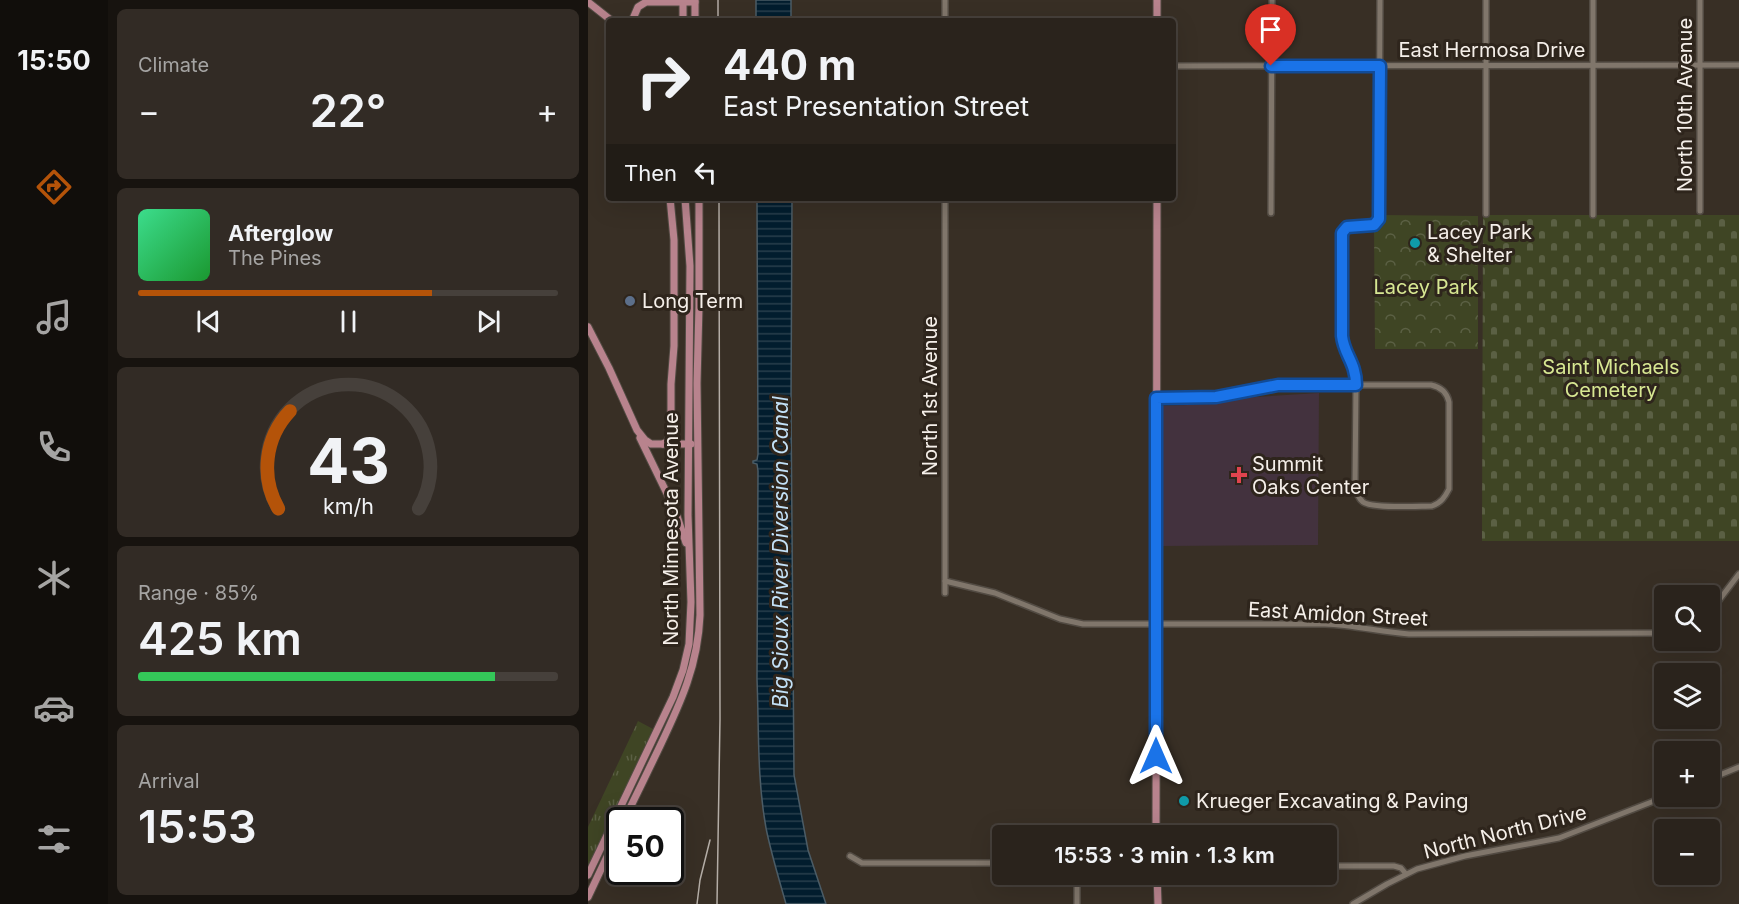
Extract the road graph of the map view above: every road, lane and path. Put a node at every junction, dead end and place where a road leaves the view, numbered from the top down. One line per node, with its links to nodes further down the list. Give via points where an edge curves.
1 (945, 0): 15 (street)
2 (1157, 0): 16 (main road)
3 (1272, 0): 22 (street)
4 (1380, 0): 23 (street)
5 (1486, 0): 17 (street)
6 (1593, 0): 18 (street)
7 (1700, 0): 19 (street, North 10th Avenue)
8 (682, 1): 9 (main road); 12 (main road, via 646,2 638,7); 13 (main road)
9 (695, 1): 14 (main road)
10 (588, 2): 11 (main road)
11 (608, 18)
12 (633, 18)
13 (683, 18)
14 (696, 18)
15 (945, 18)
16 (1157, 18)
17 (1486, 65): 18 (street, East Hermosa Drive); 23 (street, East Hermosa Drive); 31 (street)
18 (1593, 65): 19 (street, East Hermosa Drive); 32 (street)
19 (1700, 65): 20 (street, East Hermosa Drive); 29 (street, North 10th Avenue)
20 (1739, 65)
21 (1176, 66): 22 (street, East Hermosa Drive)
22 (1271, 66): 23 (street, East Hermosa Drive); 30 (street)
23 (1380, 66): 34 (street, via 1379,219 1374,225 1347,227 1342,233 1342,336)
24 (670, 201): 37 (main road, via 674,346 671,432)
25 (685, 201): 38 (main road, North Minnesota Avenue, via 690,288)
26 (699, 201): 39 (main road, North Minnesota Avenue)
27 (945, 201): 42 (street, North 1st Avenue)
28 (1157, 201): 35 (main road)
29 (1700, 211)
30 (1271, 213)
31 (1486, 214)
32 (1593, 215)
33 (588, 326): 36 (main road)
34 (1356, 385): 34 (street, via 1355,485 1360,500 1372,506 1437,505 1449,489 1447,396 1431,385); 35 (street, via 1278,385 1216,397)
35 (1156, 398): 45 (main road)
36 (637, 430): 37 (main road, via 648,443); 40 (main road, via 679,519)
37 (663, 444): 38 (main road)
38 (688, 444): 39 (main road); 40 (main road, North Minnesota Avenue)
39 (697, 444): 50 (main road, North Minnesota Avenue, via 700,615 696,652 681,700)
40 (691, 572): 57 (main road, North Minnesota Avenue, via 689,644 679,682)
41 (1739, 574): 44 (street)
42 (945, 581): 43 (street, North 1st Avenue); 45 (street, East Amidon Street, via 995,592 1074,623)
43 (945, 593)
44 (1720, 599)
45 (1156, 623): 46 (street, East Amidon Street, via 1325,624 1409,634); 51 (main road)
46 (1654, 633)
47 (1739, 767): 48 (street)
48 (1720, 775)
49 (1654, 801): 56 (street, North North Drive, via 1559,838 1444,861)
50 (630, 807)
51 (1156, 825)
52 (850, 856): 54 (street, via 862,863)
53 (606, 859): 60 (main road)
54 (992, 863)
55 (1337, 866): 56 (street, via 1394,866)
56 (1406, 874): 63 (street, North North Drive)
57 (588, 875)
58 (1077, 885): 61 (street)
59 (1158, 885): 62 (main road)
60 (588, 897)
61 (1077, 904)
62 (1158, 904)
63 (1353, 904)

